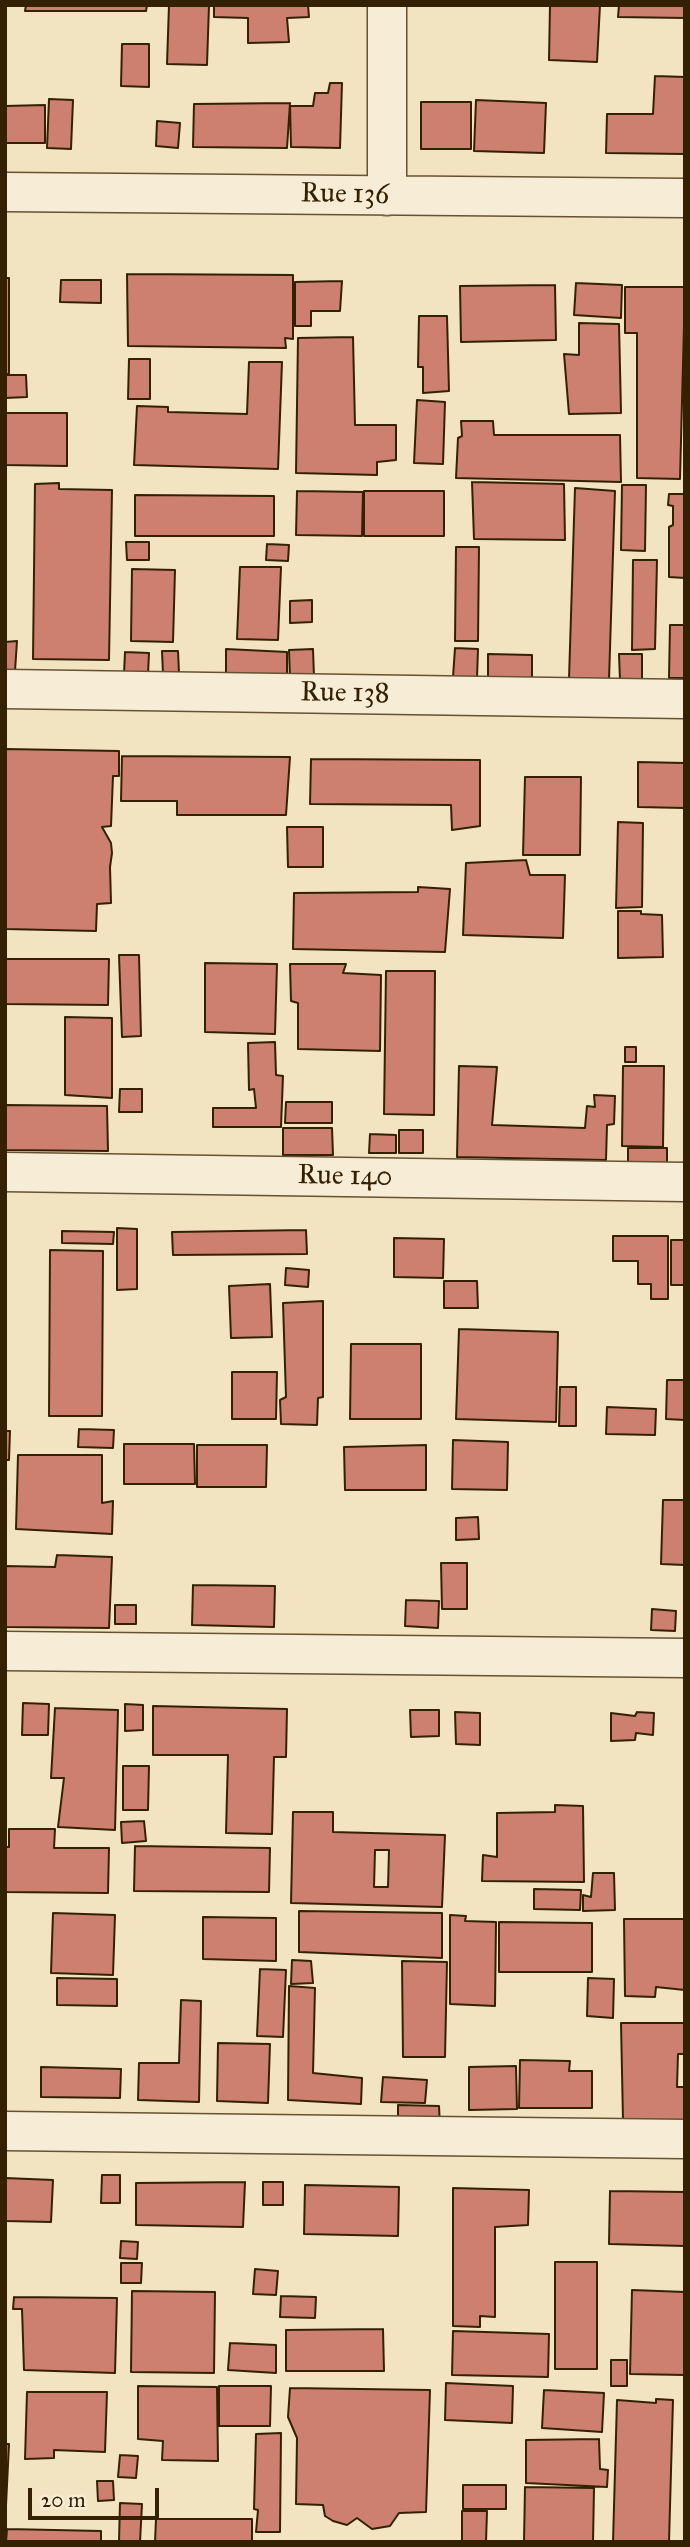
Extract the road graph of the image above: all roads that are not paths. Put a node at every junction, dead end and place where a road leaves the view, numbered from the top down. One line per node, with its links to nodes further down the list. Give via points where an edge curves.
1 (387, 5): 3 (street)
2 (5, 192): 3 (street, Rue 136)
3 (387, 196): 4 (street, Rue 136)
4 (685, 198)
5 (5, 689): 6 (street, Rue 138)
6 (685, 699)
7 (5, 1171): 8 (street, Rue 140)
8 (685, 1182)
9 (5, 1651): 10 (street)
10 (685, 1658)
11 (5, 2131): 12 (street)
12 (685, 2139)

